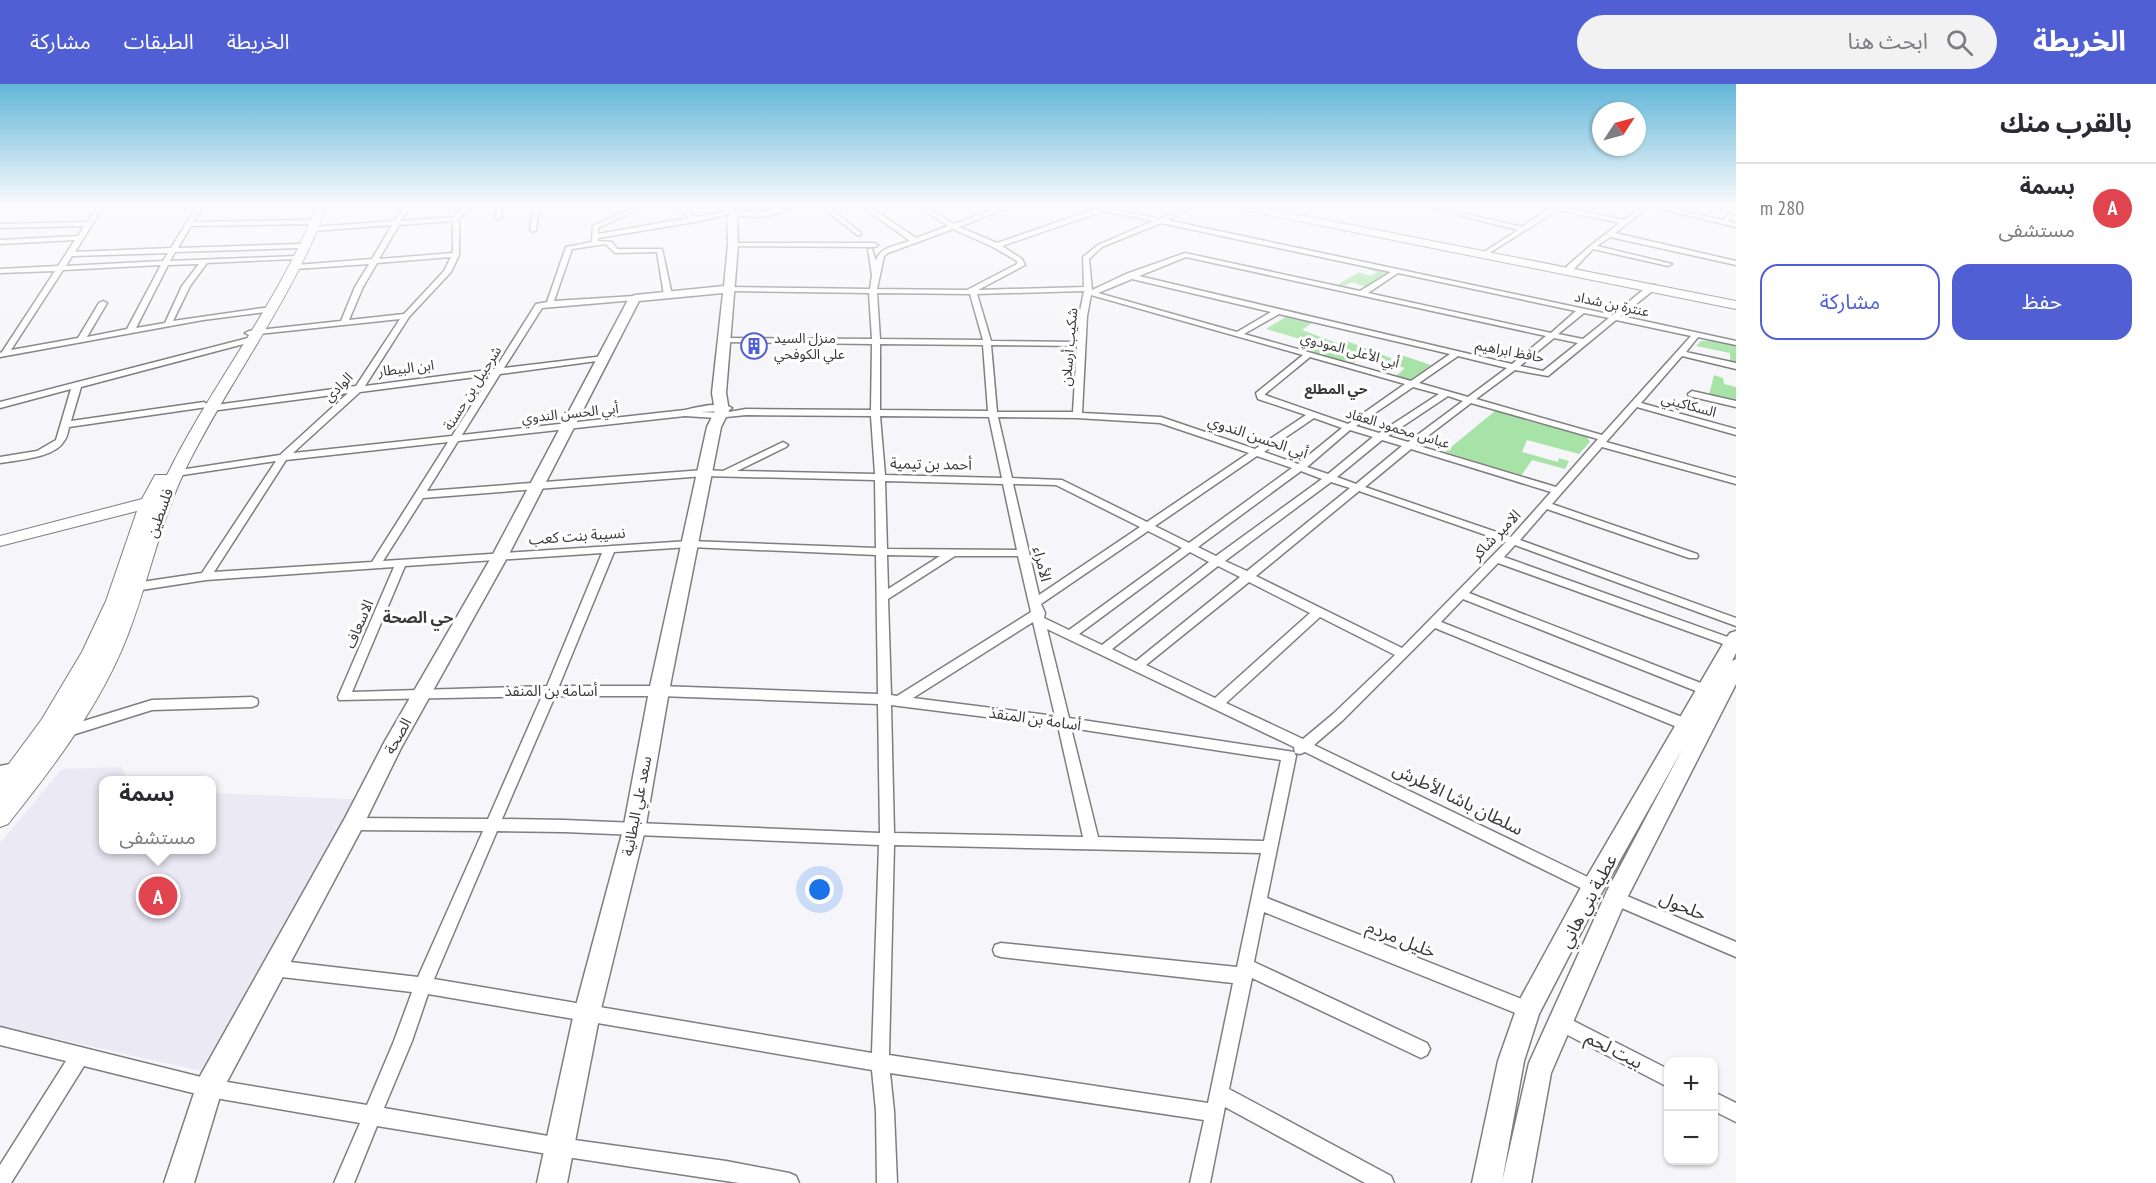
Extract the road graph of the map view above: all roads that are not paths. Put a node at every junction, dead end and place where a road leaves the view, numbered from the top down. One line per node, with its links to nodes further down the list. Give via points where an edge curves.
1 (66, 258): 30 (street)
2 (169, 258): 28 (street)
3 (273, 258): 26 (street)
4 (296, 258): 48 (main road, فلسطين)
5 (296, 258): 59 (main road, فلسطين)
6 (321, 258): 25 (street)
7 (375, 258): 25 (street)
8 (411, 258): 25 (street)
9 (455, 258): 51 (street, الوادي, via 438,284)
10 (564, 258): 46 (street)
11 (661, 258): 43 (street)
12 (732, 258): 38 (main road)
13 (877, 258): 34 (street)
14 (880, 258): 34 (street)
15 (1017, 258): 41 (street, via 1021,265)
16 (1086, 258): 40 (street, شكيب أرسلان)
17 (1176, 258): 35 (street)
18 (1200, 258): 42 (street)
19 (1337, 258): 33 (street, عنترة بن شداد)
20 (1513, 258): 37 (main road)
21 (1516, 258): 31 (main road)
22 (1580, 258): 31 (street)
23 (1642, 258): 29 (street)
24 (1719, 258): 27 (street)
25 (373, 261): 53 (street)
26 (204, 262): 28 (street); 54 (street, via 186,286)
27 (1736, 262)
28 (165, 264): 30 (street); 55 (street)
29 (1668, 264)
30 (60, 268): 32 (street); 69 (street)
31 (1570, 268): 47 (main road)
32 (4, 271): 36 (street)
33 (1397, 271): 42 (street); 49 (street, عنترة بن شداد)
34 (876, 275): 39 (street)
35 (1129, 276): 40 (street); 50 (street)
36 (0, 280)
37 (1652, 287): 47 (main road); 52 (street, حافظ ابراهيم)
38 (729, 289): 39 (street, أبي الأعلى المودوي); 43 (main road, أبي الأعلى المودوي); 61 (main road)
39 (873, 291): 41 (street, أبي الأعلى المودوي); 62 (street)
40 (1089, 291): 41 (street, أبي الأعلى المودوي); 56 (street, أبي الأعلى المودوي); 66 (street, شكيب أرسلان)
41 (970, 292): 63 (street, الأمراء)
42 (1362, 293): 58 (street)
43 (668, 295): 44 (main road, أبي الأعلى المودوي)
44 (636, 298): 46 (street); 71 (main road, الصحة)
45 (103, 303): 60 (street)
46 (550, 303): 74 (street, شرحبيل بن حسنة, via 539,306)
47 (1736, 303)
48 (263, 310): 54 (street); 59 (main road, فلسطين)
49 (1583, 310): 52 (street, عنترة بن شداد); 58 (street)
50 (1278, 311): 56 (street); 68 (street)
51 (406, 316): 53 (street); 77 (street, الوادي)
52 (1615, 316): 57 (street, عنترة بن شداد); 64 (street, حافظ ابراهيم)
53 (344, 322): 59 (street)
54 (168, 324): 55 (street)
55 (130, 331): 60 (street)
56 (1238, 334): 70 (street, أبي الأعلى المودوي)
57 (1697, 334): 65 (street, عنترة بن شداد); 67 (street, الامير شاكر)
58 (1552, 335): 64 (street); 73 (street)
59 (249, 337): 76 (street); 84 (main road, فلسطين)
60 (80, 340): 69 (street)
61 (724, 340): 62 (street); 87 (main road)
62 (876, 341): 63 (street); 85 (street)
63 (987, 342): 66 (street); 86 (street, الأمراء)
64 (1583, 342): 73 (street, حافظ ابراهيم, via 1547,374)
65 (1736, 342)
66 (1082, 344): 88 (street, شكيب أرسلان)
67 (1681, 353): 72 (street); 81 (street, الامير شاكر)
68 (1455, 354): 73 (street, حافظ ابراهيم); 75 (street, حافظ ابراهيم)
69 (3, 355)
70 (1308, 355): 75 (street, أبي الأعلى المودوي); 89 (street, عباس محمود العقاد, via 1259,394 1265,400)
71 (604, 358): 74 (street, ابن البيطار); 91 (main road, الصحة)
72 (1736, 366)
73 (1512, 368): 80 (street)
74 (498, 370): 77 (street, ابن البيطار); 95 (street, شرحبيل بن حسنة)
75 (1414, 383): 78 (street, أبي الأعلى المودوي); 92 (street, حافظ ابراهيم)
76 (77, 385): 83 (street); 90 (street)
77 (359, 388): 84 (street, ابن البيطار); 100 (street, الوادي)
78 (1447, 393): 80 (street, أبي الأعلى المودوي); 94 (street)
79 (1692, 394): 82 (street)
80 (1470, 400): 96 (street, أبي الأعلى المودوي); 98 (street)
81 (1635, 404): 93 (street, السكاكيني); 96 (street, الامير شاكر)
82 (1736, 404)
83 (0, 405)
84 (207, 407): 90 (street, ابن البيطار); 103 (main road, فلسطين); 113 (main road, فلسطين)
85 (874, 413): 86 (street, أبي الحسن الندوي); 87 (street, أبي الحسن الندوي); 105 (street)
86 (993, 414): 88 (street, أبي الحسن الندوي); 107 (street, الأمراء)
87 (716, 415): 91 (street, أبي الحسن الندوي, via 685,413); 104 (main road, سعد علي البطانية)
88 (1077, 415): 99 (street, أبي الحسن الندوي, via 1161,420)
89 (1312, 415): 92 (street, عباس محمود العقاد); 99 (street)
90 (65, 425): 101 (street, via 54,447)
91 (567, 426): 95 (street, أبي الحسن الندوي); 109 (main road, الصحة)
92 (1349, 427): 94 (street, عباس محمود العقاد); 102 (street, حافظ ابراهيم)
93 (1736, 432)
94 (1381, 436): 98 (street, عباس محمود العقاد); 106 (street)
95 (457, 438): 100 (street, أبي الحسن الندوي); 112 (street, شرحبيل بن حسنة)
96 (1602, 440): 108 (street, أبي الأعلى المودوي); 111 (street, الامير شاكر)
97 (783, 445): 104 (street)
98 (1410, 445): 110 (street); 111 (street, عباس محمود العقاد)
99 (1256, 453): 102 (street, أبي الحسن الندوي); 116 (street)
100 (283, 457): 103 (street, أبي الحسن الندوي); 132 (street, الوادي)
101 (0, 460)
102 (1299, 468): 106 (street, أبي الحسن الندوي); 122 (street, حافظ ابراهيم)
103 (176, 472): 113 (main road, فلسطين)
104 (714, 473): 105 (street, أحمد بن تيمية); 109 (street, أحمد بن تيمية); 120 (main road, سعد علي البطانية)
105 (880, 478): 107 (street, أحمد بن تيمية); 123 (street)
106 (1330, 478): 110 (street, أبي الحسن الندوي); 129 (street)
107 (1008, 480): 116 (street, أحمد بن تيمية, via 1063,484); 125 (street, الأمراء)
108 (1736, 481)
109 (536, 486): 112 (street, أحمد بن تيمية); 126 (main road, الصحة)
110 (1360, 488): 118 (street, أبي الحسن الندوي); 133 (street)
111 (1558, 491): 114 (street, الامير شاكر)
112 (418, 495): 131 (street, شرحبيل بن حسنة)
113 (155, 501): 115 (main road); 117 (main road, فلسطين); 119 (main road); 134 (main road, فلسطين)
114 (1546, 505): 118 (street, الامير شاكر); 127 (street)
115 (94, 522): 117 (main road, via 124,524); 119 (main road)
116 (1149, 528): 122 (street, أحمد بن تيمية); 137 (street)
117 (136, 536): 159 (main road, فلسطين, via 115,601 89,658)
118 (1513, 541): 128 (street, الامير شاكر); 141 (street, أبي الحسن الندوي)
119 (0, 543)
120 (689, 544): 121 (street, نسيبة بنت كعب); 123 (street, نسيبة بنت كعب); 147 (main road, سعد علي البطانية)
121 (610, 548): 126 (street, نسيبة بنت كعب); 146 (street)
122 (1188, 548): 129 (street, أحمد بن تيمية); 140 (street, حافظ ابراهيم)
123 (882, 552): 124 (street, نسيبة بنت كعب); 136 (street)
124 (953, 552): 125 (street, نسيبة بنت كعب); 136 (street)
125 (1023, 553): 137 (street, الأمراء)
126 (500, 556): 130 (street, نسيبة بنت كعب); 148 (main road, الصحة)
127 (1693, 556)
128 (1496, 558): 135 (street, الامير شاكر); 141 (street)
129 (1216, 562): 133 (street, أحمد بن تيمية); 142 (street)
130 (401, 563): 131 (street, نسيبة بنت كعب); 149 (street, الاسعاف)
131 (375, 565): 132 (street, نسيبة بنت كعب)
132 (206, 576): 134 (street, نسيبة بنت كعب)
133 (1245, 578): 138 (street, أحمد بن تيمية); 144 (street)
134 (135, 587): 156 (main road, فلسطين, via 107,657)
135 (1461, 594): 139 (street, الامير شاكر); 145 (street)
136 (882, 597): 150 (street)
137 (1039, 612): 140 (street, سلطان باشا الأطرش); 151 (street); 154 (street, الأمراء)
138 (1317, 613): 143 (street, أحمد بن تيمية); 153 (street)
139 (1433, 623): 143 (street, الامير شاكر); 155 (street)
140 (1070, 635): 142 (street, سلطان باشا الأطرش)
141 (1735, 642): 145 (main road, عطية بني هاني); 170 (main road)
142 (1103, 650): 144 (street, سلطان باشا الأطرش)
143 (1402, 654): 157 (street, الامير شاكر)
144 (1137, 666): 153 (street, سلطان باشا الأطرش)
145 (1707, 690): 155 (main road, عطية بني هاني)
146 (551, 691): 147 (street, أسامة بن المنقذ); 148 (street, أسامة بن المنقذ); 164 (street)
147 (658, 692): 150 (street, أسامة بن المنقذ); 165 (main road, سعد علي البطانية)
148 (422, 693): 149 (street, أسامة بن المنقذ); 163 (main road, الصحة)
149 (344, 697)
150 (883, 699): 151 (street, أسامة بن المنقذ); 166 (street)
151 (899, 701): 154 (street, أسامة بن المنقذ)
152 (252, 702): 156 (street, via 152,705)
153 (1217, 704): 157 (street, سلطان باشا الأطرش)
154 (1063, 722): 158 (street, أسامة بن المنقذ); 167 (street, الأمراء)
155 (1687, 725): 169 (main road, عطية بني هاني)
156 (66, 732): 162 (main road, فلسطين)
157 (1305, 746): 158 (street, الامير شاكر); 169 (street, سلطان باشا الأطرش)
158 (1289, 756): 168 (street)
159 (21, 766): 160 (street); 161 (main road, فلسطين)
160 (0, 771)
161 (0, 792)
162 (0, 817)
163 (353, 824): 164 (street); 174 (main road, الصحة)
164 (492, 825): 165 (street); 176 (street)
165 (634, 830): 166 (street); 178 (main road, سعد علي البطانية)
166 (887, 839): 167 (street); 183 (street)
167 (1092, 843): 168 (street)
168 (1271, 847): 171 (street)
169 (1593, 887): 177 (main road, عطية بني هاني)
170 (1615, 898): 173 (street, حلحول); 179 (main road)
171 (1261, 903): 175 (street); 177 (street, خليل مردم)
172 (1001, 950): 175 (street)
173 (1736, 950)
174 (273, 968): 176 (street); 185 (main road, الصحة)
175 (1246, 971): 181 (street); 186 (street)
176 (423, 985): 178 (street); 190 (street)
177 (1528, 1010): 192 (main road, عطية بني هاني, via 1511,1061)
178 (587, 1013): 183 (street); 191 (main road, سعد علي البطانية)
179 (1560, 1022): 184 (street, بيت لحم); 193 (main road, via 1538,1072)
180 (0, 1036): 182 (street)
181 (1421, 1049)
182 (80, 1056): 185 (street); 194 (street)
183 (880, 1063): 188 (street); 199 (street)
184 (1664, 1076)
185 (209, 1088): 190 (street); 195 (main road, الصحة)
186 (1221, 1094): 188 (street); 201 (street)
187 (1718, 1104): 189 (street)
188 (1216, 1113): 200 (street)
189 (1736, 1113)
190 (374, 1114): 191 (street); 196 (street)
191 (560, 1147): 197 (main road, سعد علي البطانية); 198 (street)
192 (1492, 1154): 193 (street); 202 (main road, عطية بني هاني)
193 (1523, 1178)
194 (0, 1183)
195 (179, 1183)
196 (344, 1183)
197 (552, 1183)
198 (789, 1183)
199 (887, 1183)
200 (1200, 1183)
201 (1384, 1183)
202 (1487, 1183)

